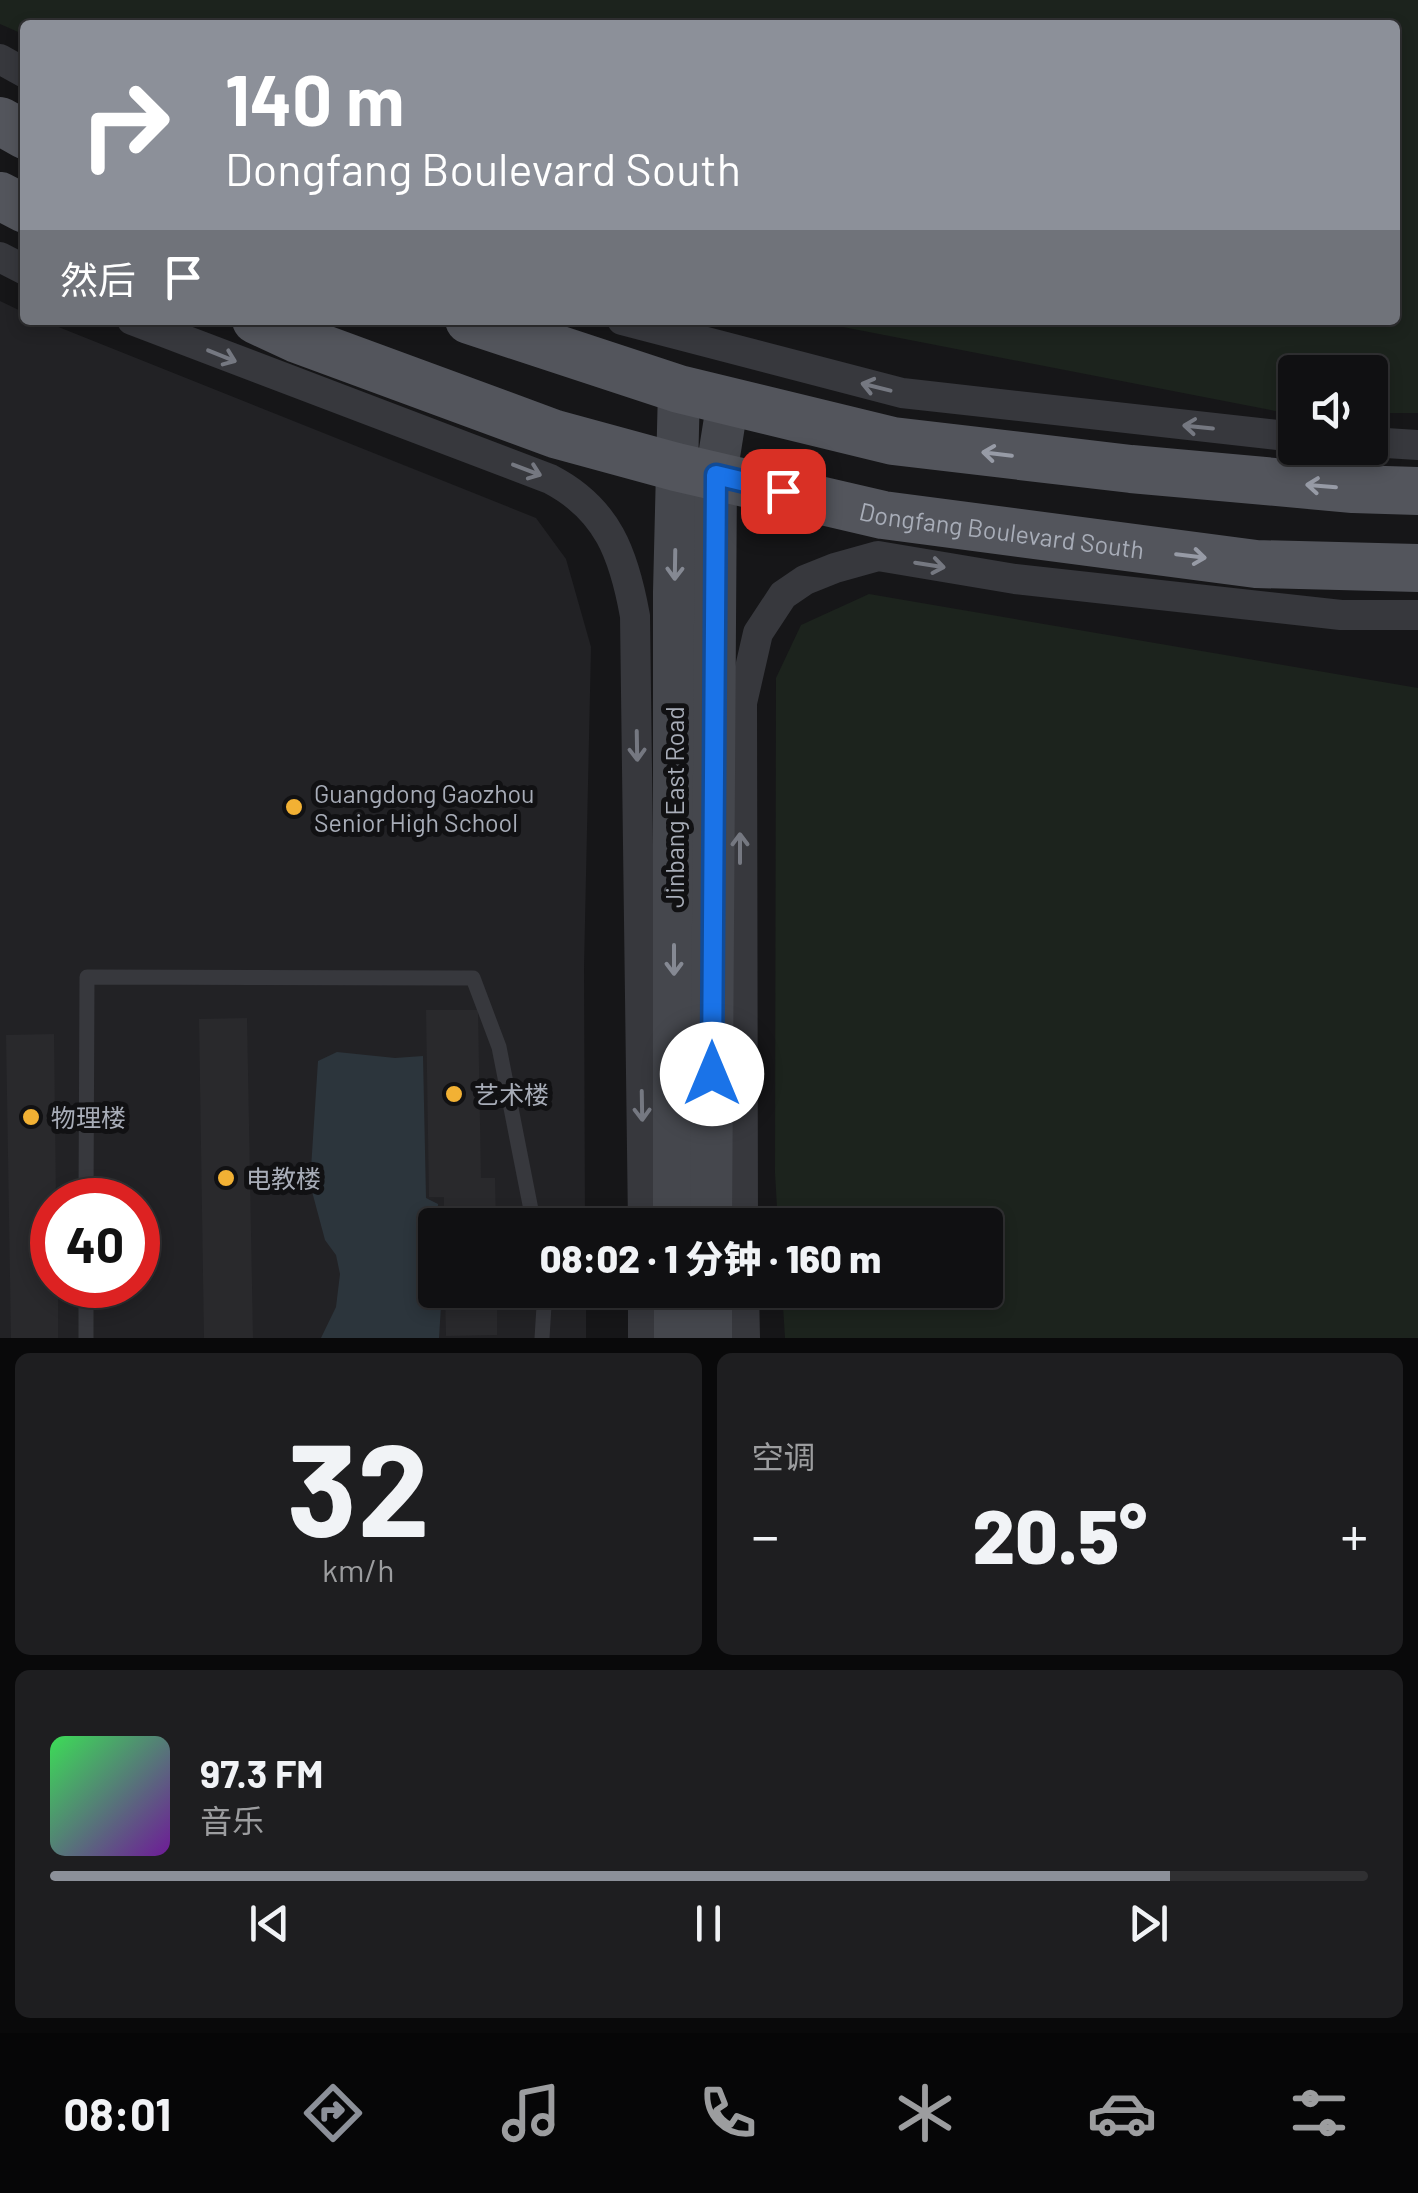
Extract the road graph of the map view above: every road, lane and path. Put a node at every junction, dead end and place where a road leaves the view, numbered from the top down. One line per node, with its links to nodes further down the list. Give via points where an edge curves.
1 (145, 325): 16 (street, one-way to 16, via 550,479 577,492 606,527 626,568 634,616)
2 (267, 325): 10 (main road, Dongfang Boulevard South, via 540,428)
3 (484, 325): 5 (main road)
4 (641, 325): 7 (street, one-way to 4, via 902,393)
5 (678, 389): 6 (main road); 10 (street, Jinbang East Road)
6 (728, 400): 10 (street, Jinbang East Road); 11 (main road, one-way to 6, via 1131,470 893,441)
7 (1278, 436)
8 (1388, 443): 9 (street)
9 (1418, 444)
10 (696, 471): 12 (main road, Dongfang Boulevard South, one-way to 12, via 883,515 1049,538 1256,564); 17 (street, Jinbang East Road, one-way to 17); 18 (street, Jinbang East Road)
11 (1418, 491)
12 (1418, 568)
13 (1418, 615): 19 (street, one-way to 13, via 742,703 758,633 784,595 820,574 878,556 1015,579 1303,611)
14 (86, 1178): 15 (lane, via 88,977 473,978 498,1046)
15 (531, 1208)
16 (643, 1208)
17 (674, 1208)
18 (711, 1208)
19 (743, 1208)
20 (86, 1308): 26 (lane)
21 (544, 1308): 27 (lane)
22 (643, 1308): 28 (street)
23 (674, 1308): 29 (street)
24 (711, 1308): 30 (street)
25 (744, 1308): 31 (street)
26 (86, 1338)
27 (542, 1338)
28 (643, 1338)
29 (675, 1338)
30 (711, 1338)
31 (745, 1338)

